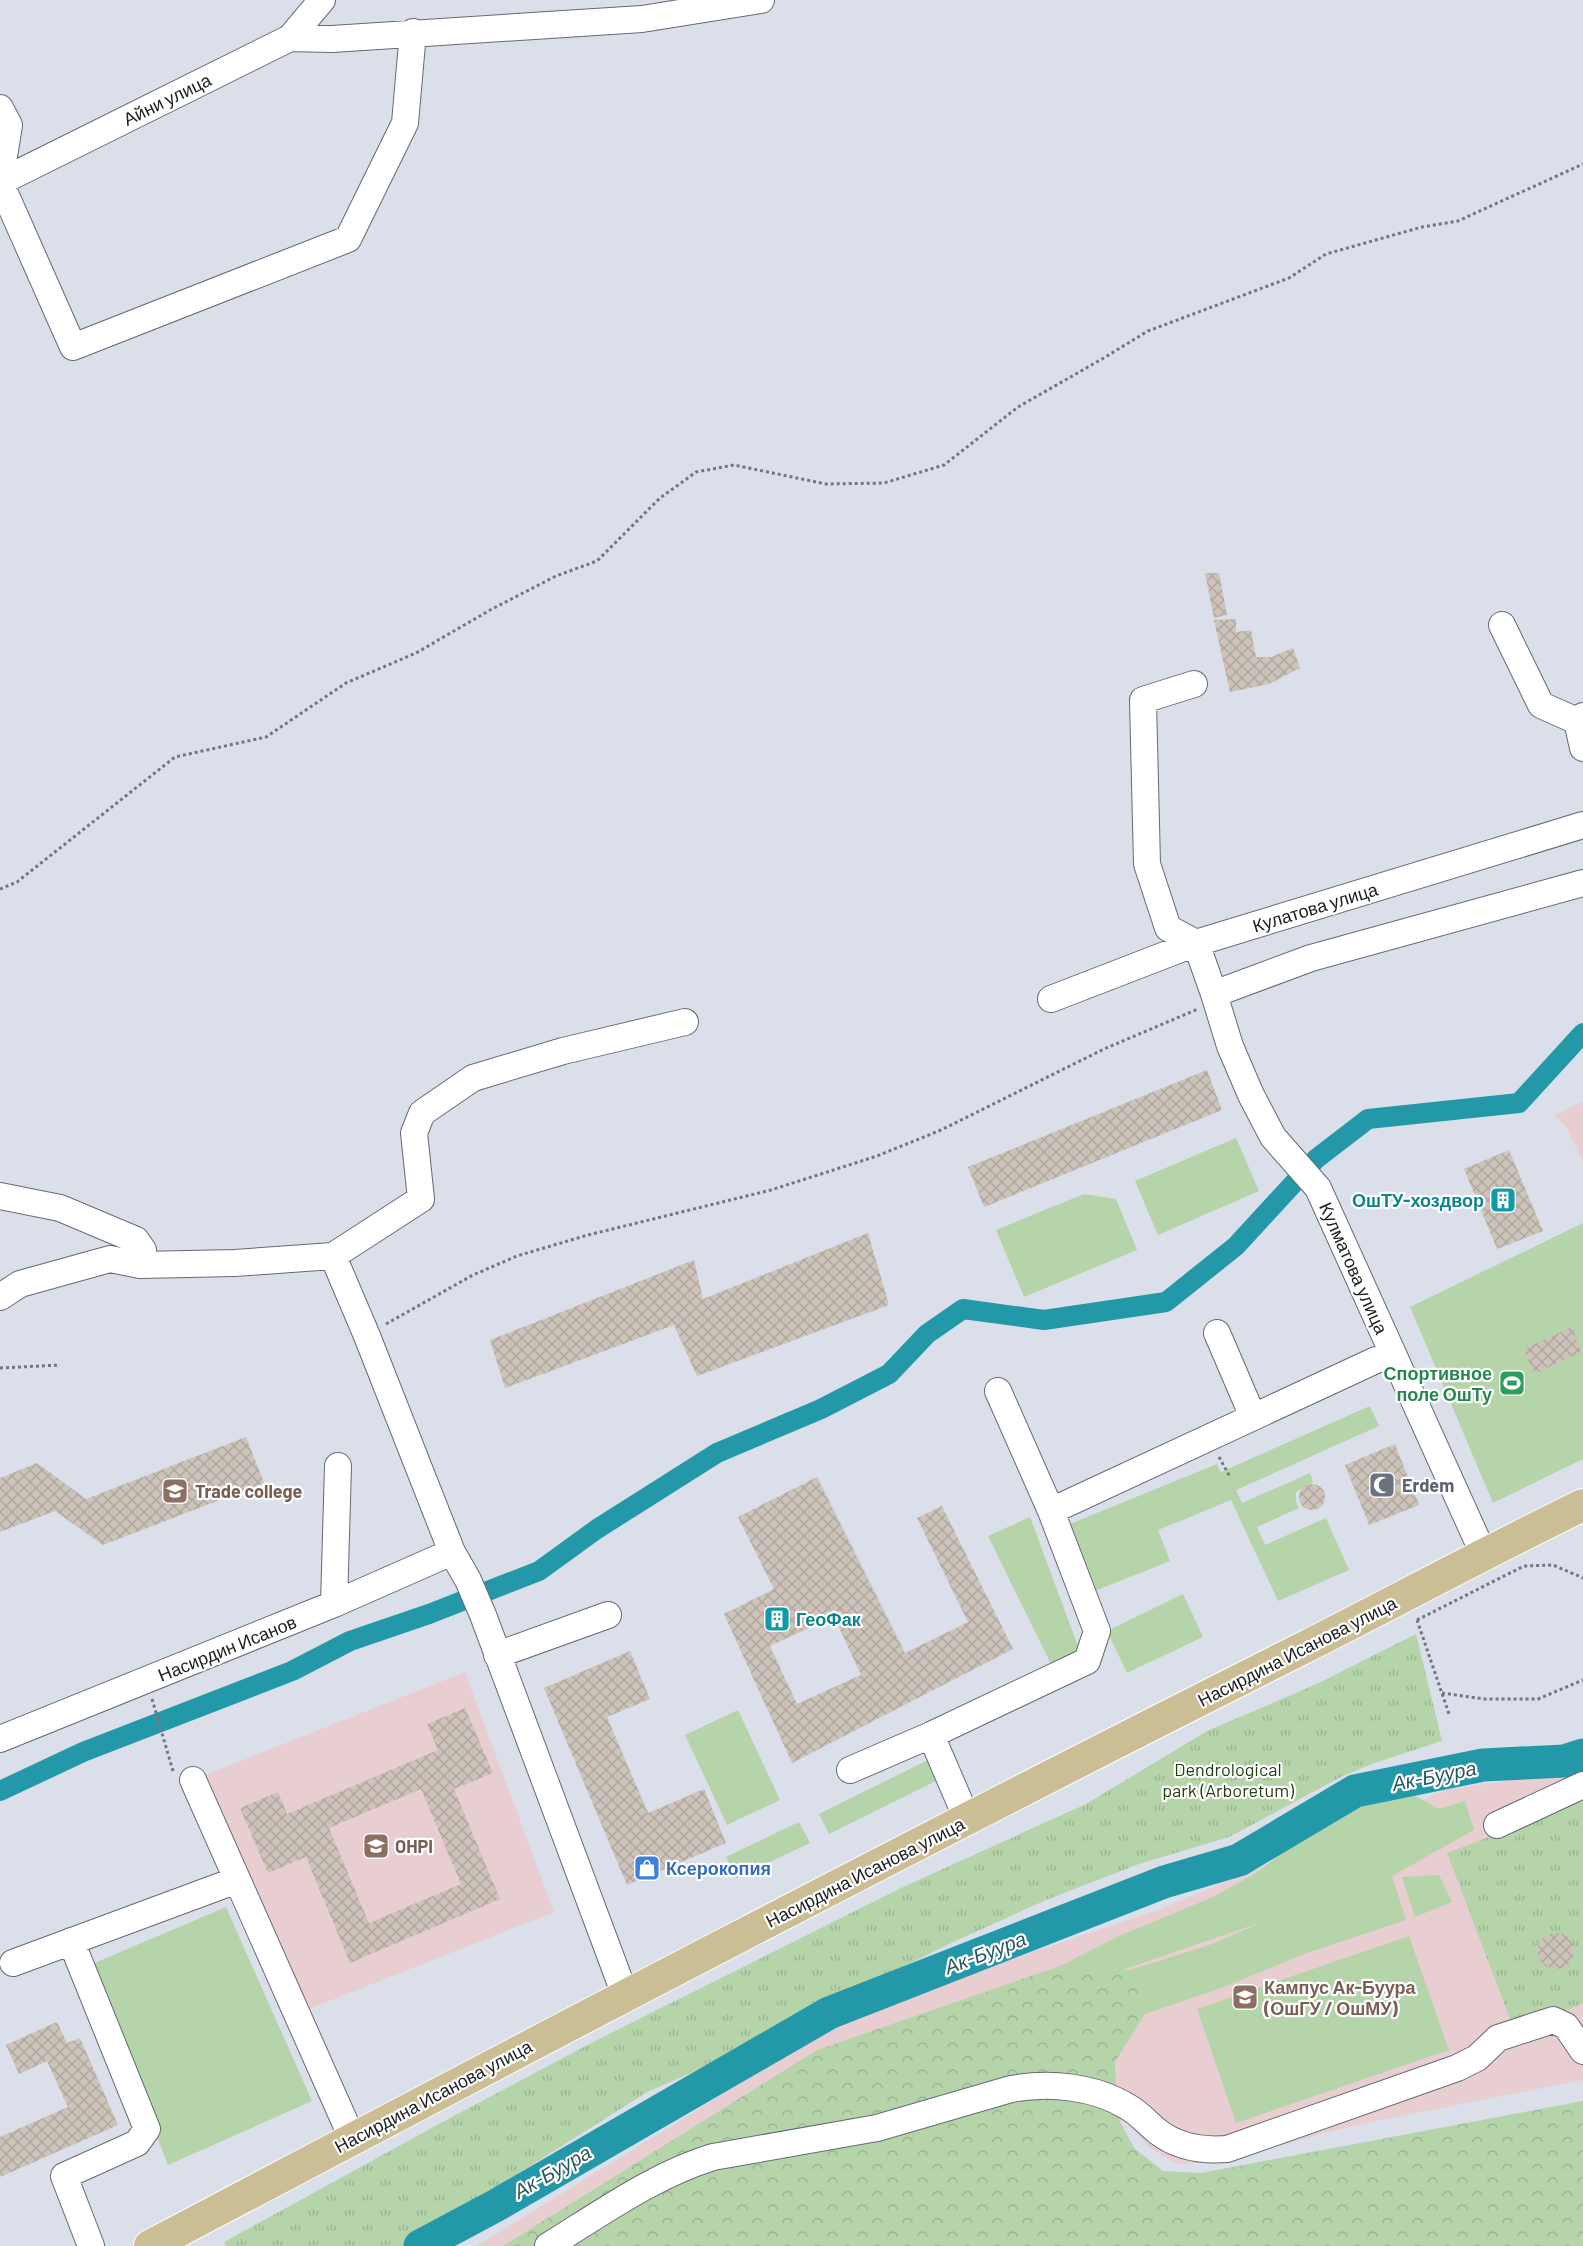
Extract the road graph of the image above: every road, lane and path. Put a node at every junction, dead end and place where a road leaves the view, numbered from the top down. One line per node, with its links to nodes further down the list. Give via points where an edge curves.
1 (322, 0): 4 (street, Айни улица)
2 (761, 0): 3 (street, via 642,19)
3 (413, 32): 4 (street, via 332,39); 7 (street, via 405,123 348,238 73,347)
4 (290, 38): 7 (street, Айни улица)
5 (0, 108): 7 (street, via 9,125)
6 (1583, 164): 14 (path, via 1458,221 1326,254 1289,278 1148,331 1018,407 944,465 884,483 825,484 734,465 696,472 660,498 597,561 556,576 416,653 346,683 266,737 175,757 17,882)
7 (0, 182)
8 (1502, 625): 10 (street, via 1541,705)
9 (1194, 684): 15 (street, via 1143,700 1146,864 1168,928)
10 (1580, 718): 11 (street)
11 (1583, 748)
12 (1583, 825): 15 (street, Кулатова улица)
13 (1583, 883): 16 (street, via 1311,958)
14 (0, 889)
15 (1196, 943): 16 (street, Кулматова улица); 17 (street, Кулатова улица)
16 (1214, 993): 24 (path, via 1204,1005 1187,1014 1104,1049 941,1130 877,1156 771,1190 517,1256 424,1301); 34 (street, Кулматова улица, via 1251,1095 1273,1137 1312,1180)
17 (1051, 999)
18 (685, 1022): 20 (street, via 563,1051 473,1078 422,1113 414,1133 421,1199)
19 (0, 1196): 21 (street, via 60,1208 136,1240 143,1250)
20 (333, 1256): 21 (street); 24 (street)
21 (140, 1265): 22 (street, via 110,1259 20,1284)
22 (0, 1297)
23 (1217, 1333): 29 (street)
24 (367, 1336): 33 (street)
25 (1376, 1360): 29 (street)
26 (60, 1365): 27 (path)
27 (0, 1368)
28 (998, 1391): 32 (street)
29 (1253, 1417): 32 (street)
30 (338, 1466): 36 (street)
31 (1583, 1505): 34 (main road, Насирдина Исанова улица)
32 (1051, 1511): 44 (street, via 1097,1631 1087,1660)
33 (452, 1552): 36 (street, Насирдин Исанов); 39 (street, via 468,1580)
34 (1483, 1553): 37 (main road, Насирдина Исанова улица)
35 (1583, 1578): 37 (path, via 1553,1565 1524,1566)
36 (334, 1604): 45 (street, Насирдин Исанов)
37 (1406, 1611): 41 (path); 49 (main road, Насирдина Исанова улица)
38 (609, 1615): 39 (street)
39 (497, 1654): 54 (street)
40 (1583, 1680): 41 (path, via 1538,1700)
41 (1442, 1693): 43 (path)
42 (154, 1704): 47 (path, via 174,1773)
43 (1449, 1714)
44 (931, 1735): 46 (street); 49 (street)
45 (0, 1739)
46 (850, 1770)
47 (192, 1780): 51 (street)
48 (1583, 1785): 50 (street)
49 (967, 1819): 54 (main road, Насирдина Исанова улица)
50 (1497, 1825)
51 (237, 1880): 52 (street); 56 (street)
52 (71, 1941): 53 (street); 57 (street, via 147,2128 137,2143 64,2176)
53 (13, 1963)
54 (625, 1995): 56 (main road, Насирдина Исанова улица)
55 (1583, 2051): 59 (street, via 1566,2026 1552,2020 1498,2038 1477,2058 1457,2068 1227,2149 1192,2148 1173,2141 1129,2107 1087,2091 1034,2085 1011,2089 878,2128 689,2164)
56 (352, 2138): 58 (main road, Насирдина Исанова улица)
57 (91, 2246)
58 (150, 2246)
59 (548, 2246)

